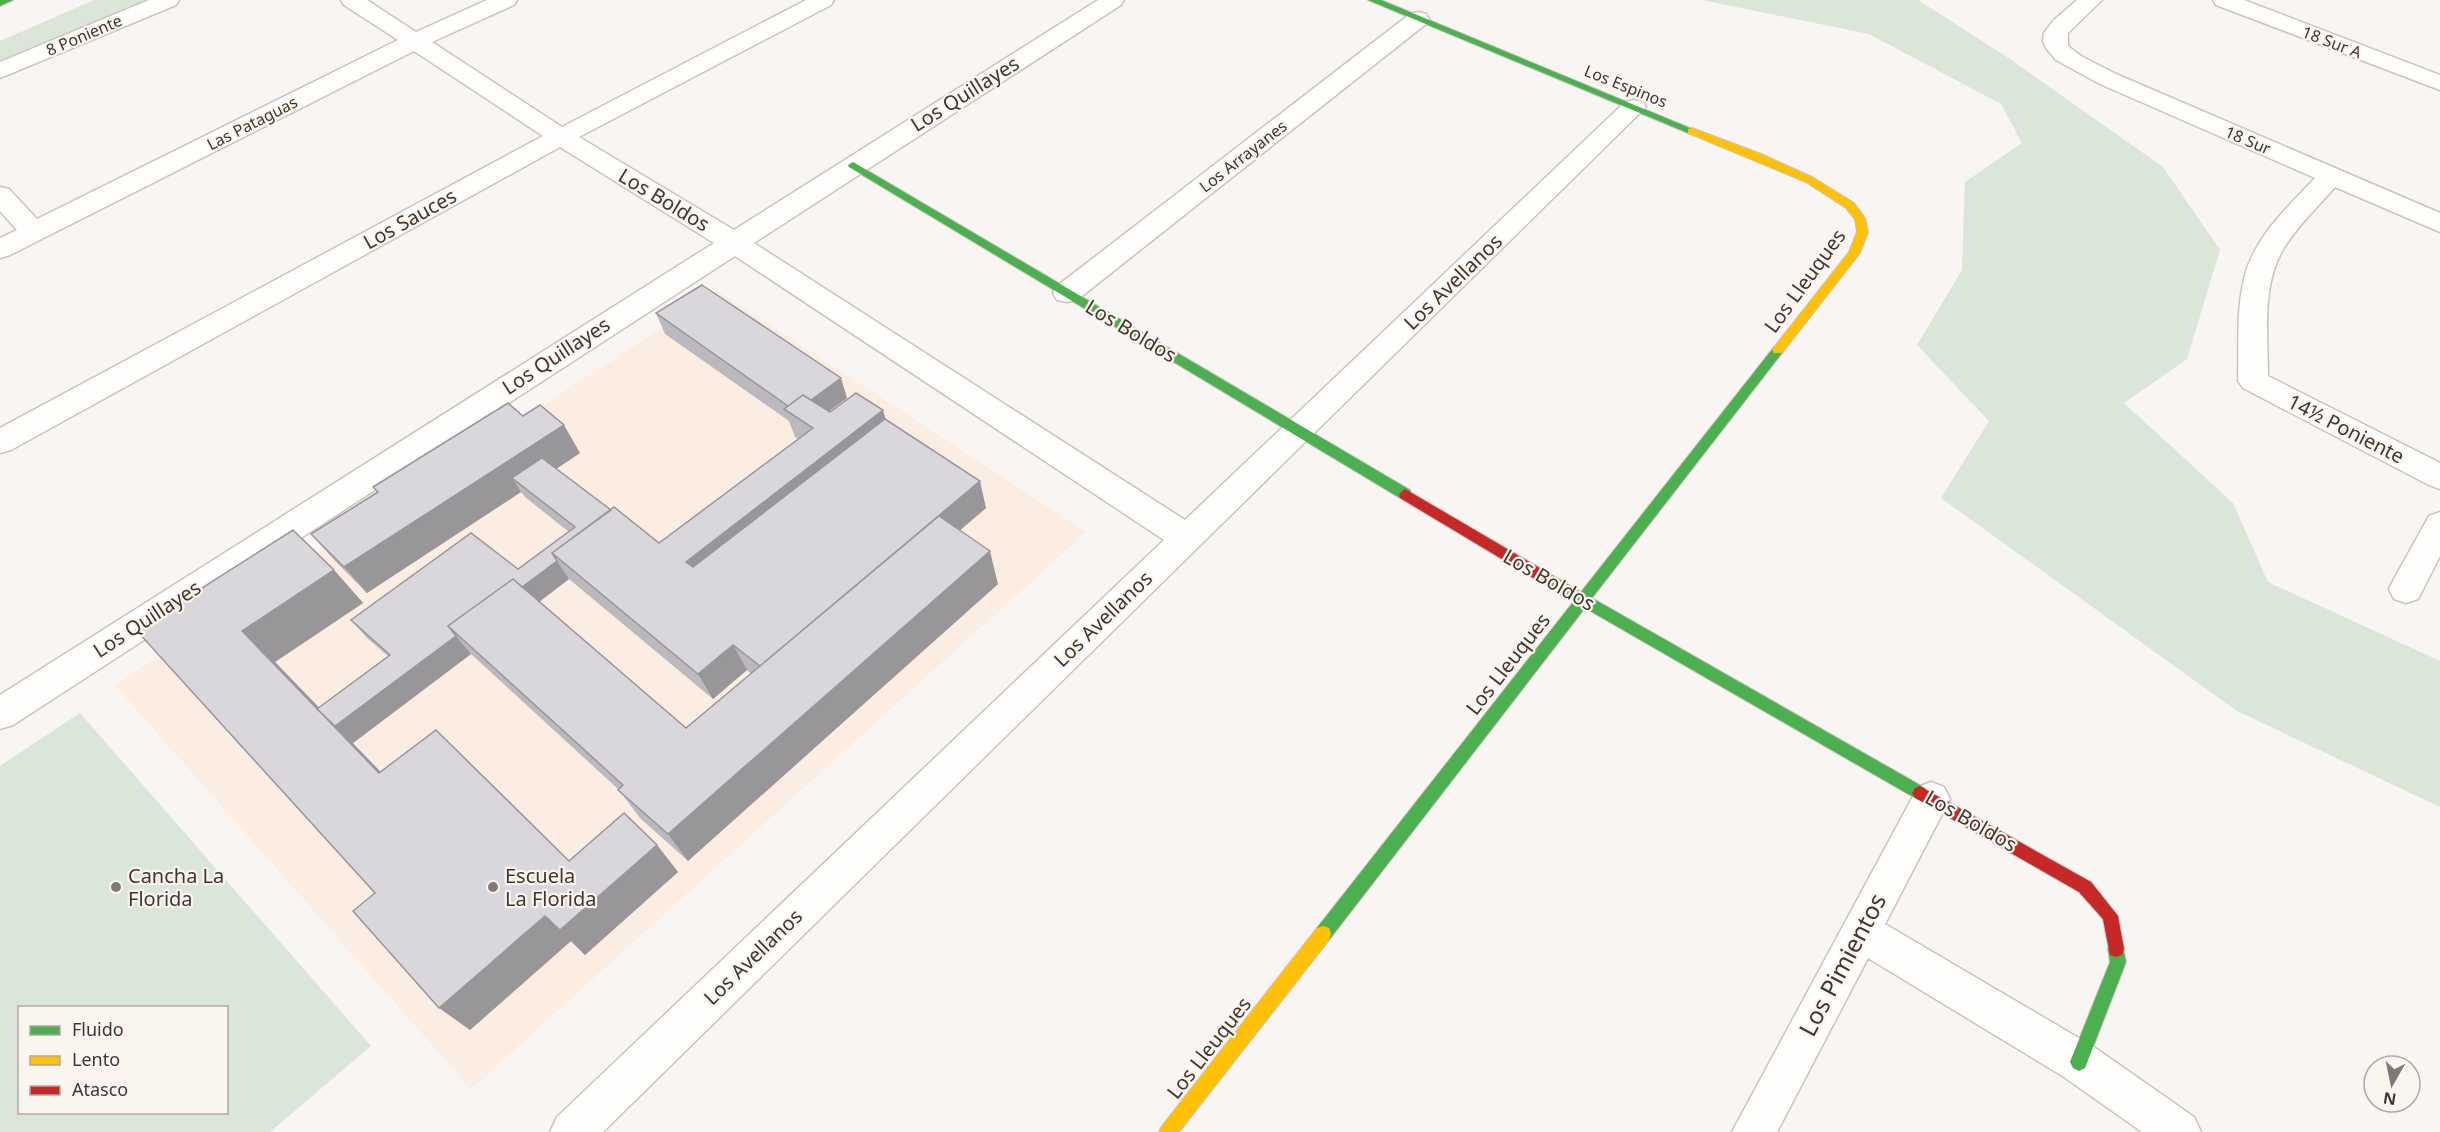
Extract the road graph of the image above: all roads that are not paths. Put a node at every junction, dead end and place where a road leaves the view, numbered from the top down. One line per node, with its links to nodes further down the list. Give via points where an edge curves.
1 (8, 0): 10 (street)
2 (168, 0): 13 (street, 8 Poniente)
3 (352, 0): 12 (street, Los Boldos)
4 (506, 0): 12 (street, Las Pataguas)
5 (823, 0): 16 (street, Los Sauces)
6 (1113, 0): 17 (street, Los Quillayes)
7 (1373, 0): 11 (street, Los Espinos)
8 (2091, 0): 18 (street, 18 Sur, via 2056,31 2054,42 2059,53 2108,79)
9 (2224, 0): 14 (street, 18 Sur A)
10 (0, 3)
11 (1418, 19): 15 (street, Los Espinos); 25 (street, Los Arrayanes)
12 (416, 41): 16 (street, Los Boldos); 22 (street, Las Pataguas)
13 (0, 71)
14 (2440, 83)
15 (1634, 107): 20 (street, Los Espinos, via 1823,185 1849,202); 26 (street, Los Avellanos)
16 (561, 137): 23 (street, Los Boldos); 27 (street, Los Sauces)
17 (853, 165): 23 (street, Los Quillayes); 25 (street, Los Boldos)
18 (2331, 176): 21 (street, 18 Sur); 28 (street, 14½ Poniente, via 2274,242 2260,268 2253,381)
19 (0, 195): 22 (street)
20 (1858, 215): 32 (street, Los Lleuques, via 1863,235 1854,254)
21 (2440, 223)
22 (34, 232): 24 (street, Las Pataguas)
23 (733, 242): 30 (street, Los Boldos); 33 (street, Los Quillayes)
24 (0, 249)
25 (1067, 293): 26 (street, Los Boldos)
26 (1298, 432): 30 (street, Los Avellanos); 32 (street, Los Boldos)
27 (0, 442)
28 (2440, 477)
29 (2440, 525): 31 (street)
30 (1187, 538): 37 (street, Los Avellanos)
31 (2406, 589)
32 (1583, 600): 34 (street, Los Boldos); 38 (street, Los Lleuques)
33 (0, 714)
34 (1931, 799): 35 (street, Los Pimientos); 36 (street, Los Boldos, via 2085,887 2110,916 2118,962)
35 (1861, 932): 36 (street); 39 (street, Los Pimientos)
36 (2079, 1062): 40 (street)
37 (572, 1132)
38 (1168, 1132)
39 (1754, 1132)
40 (2179, 1132)

